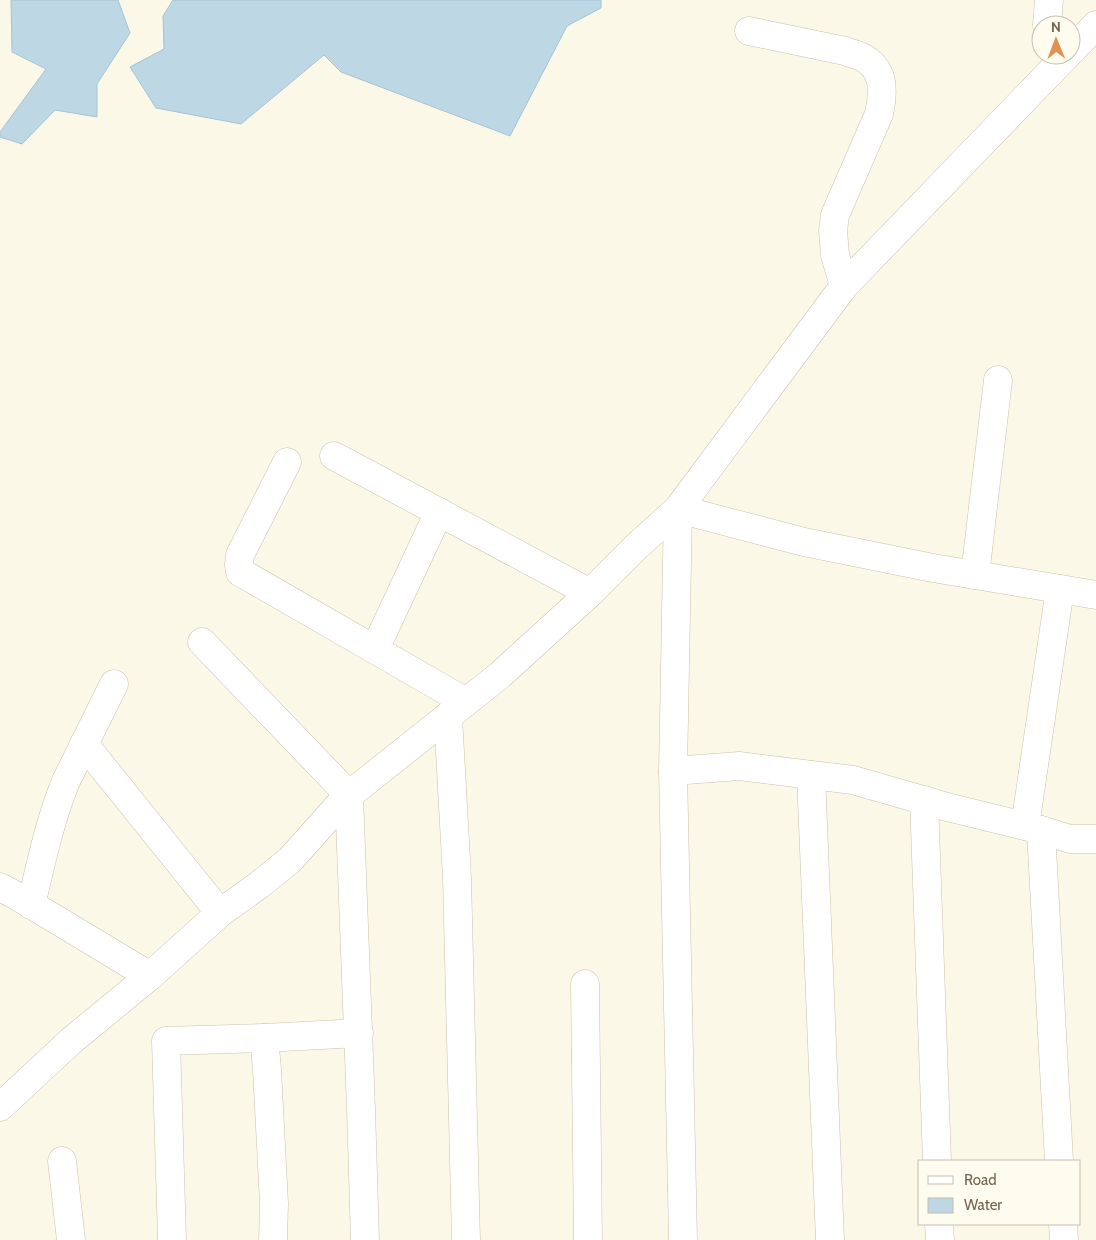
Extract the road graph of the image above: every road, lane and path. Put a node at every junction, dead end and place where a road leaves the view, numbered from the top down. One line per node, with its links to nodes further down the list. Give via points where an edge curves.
1 (1049, 0): 2 (street)
2 (1048, 15)
3 (749, 31): 9 (street, via 860,56 880,75 882,98 879,114 835,215 835,255)
4 (1094, 31): 5 (street)
5 (1081, 42)
6 (1043, 65): 8 (street)
7 (1057, 65): 8 (street)
8 (1041, 82): 9 (street)
9 (844, 286): 13 (street)
10 (998, 380): 15 (street)
11 (334, 456): 14 (street)
12 (287, 462): 20 (street, via 240,555 240,572)
13 (678, 509): 15 (street, via 804,542); 17 (street); 24 (street)
14 (439, 512): 17 (street); 20 (street)
15 (975, 575): 16 (street)
16 (1060, 589): 18 (street); 28 (street)
17 (590, 593): 22 (street, via 500,675)
18 (1096, 595)
19 (202, 642): 26 (street)
20 (375, 649): 22 (street)
21 (114, 684): 23 (street)
22 (457, 709): 26 (street); 47 (street, via 457,878)
23 (84, 744): 31 (street, via 60,796); 32 (street)
24 (674, 771): 25 (street, via 739,766); 49 (street)
25 (811, 775): 27 (street, via 853,780); 50 (street)
26 (349, 795): 32 (street, via 290,860); 35 (street)
27 (924, 800): 28 (street); 38 (street)
28 (1033, 828): 29 (street, via 1070,839); 39 (street)
29 (1096, 839)
30 (0, 887): 31 (street)
31 (31, 905): 33 (street)
32 (220, 913): 33 (street)
33 (150, 976): 37 (street, via 71,1041)
34 (585, 984): 48 (street)
35 (359, 1033): 36 (street); 46 (street)
36 (264, 1038): 44 (street, via 166,1041); 45 (street, via 274,1204)
37 (0, 1106)
38 (937, 1160)
39 (1059, 1160)
40 (62, 1161): 43 (street)
41 (939, 1225): 51 (street)
42 (1063, 1225): 52 (street)
43 (71, 1240)
44 (172, 1240)
45 (273, 1240)
46 (365, 1240)
47 (466, 1240)
48 (588, 1240)
49 (683, 1240)
50 (830, 1240)
51 (940, 1240)
52 (1064, 1240)

